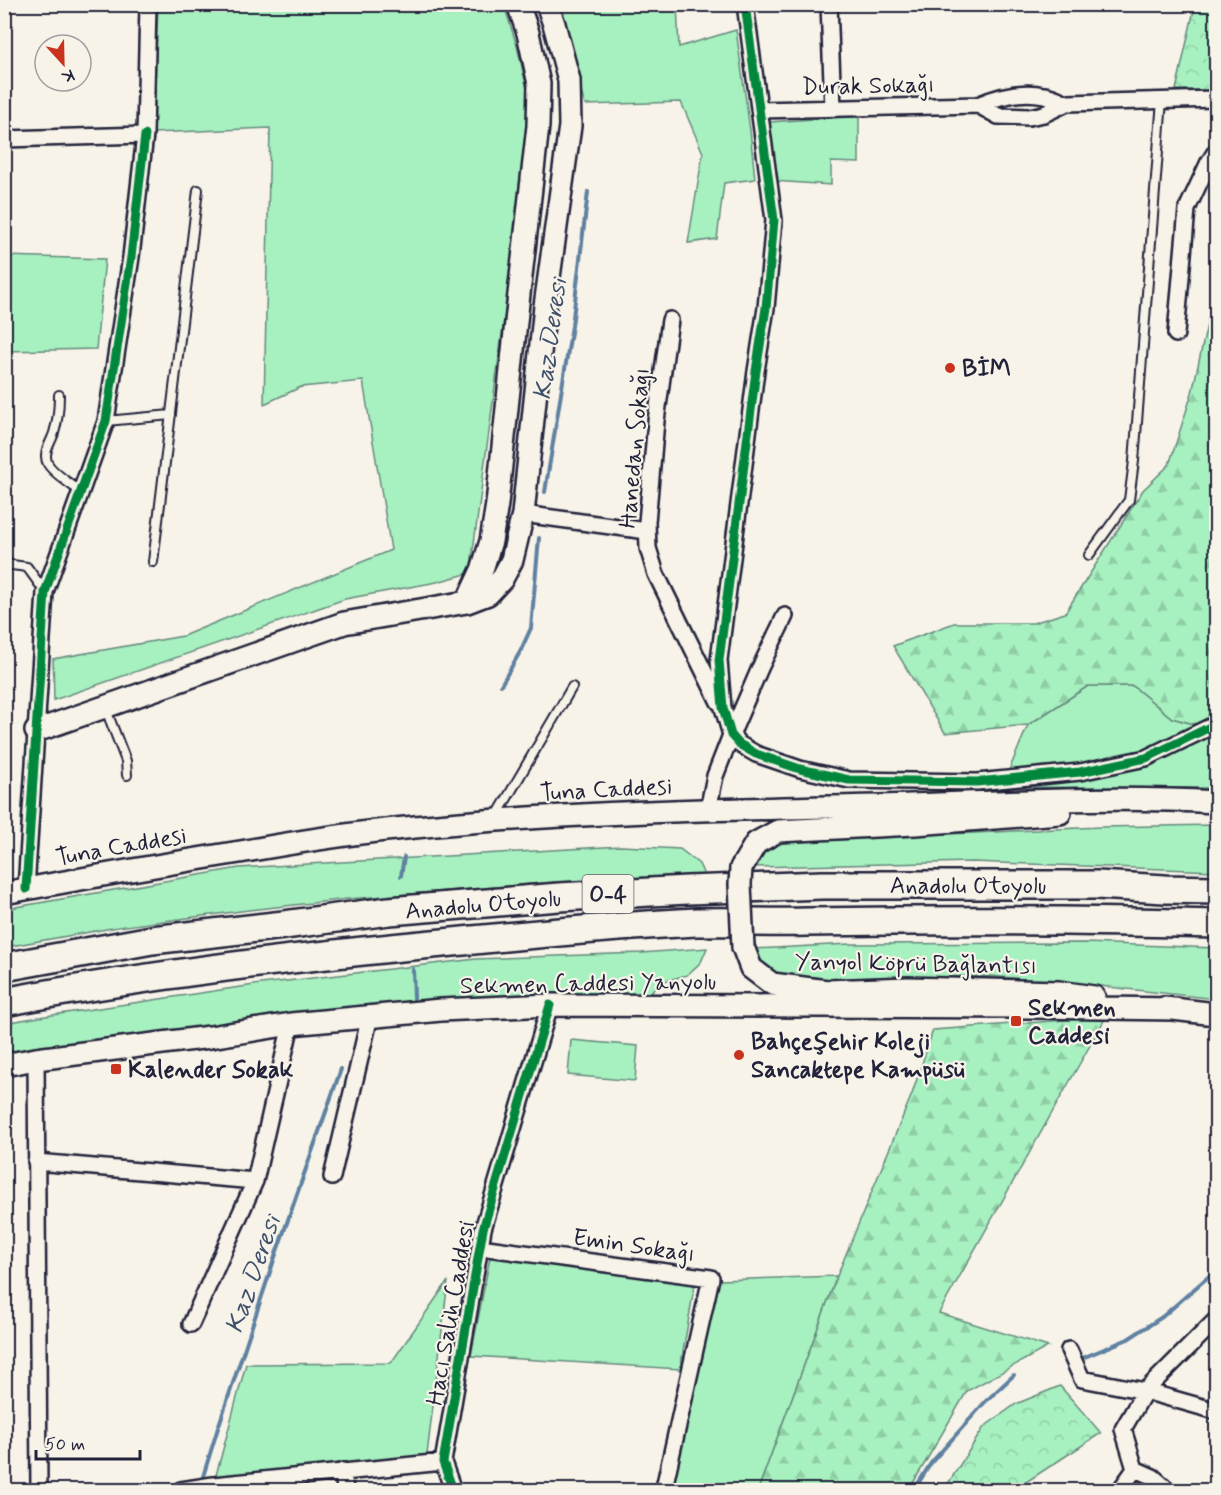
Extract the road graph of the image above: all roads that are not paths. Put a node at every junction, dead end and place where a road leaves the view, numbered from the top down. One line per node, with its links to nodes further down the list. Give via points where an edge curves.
1 (148, 4): 12 (street)
2 (518, 4): 28 (main road, via 539,84 538,126 491,541)
3 (547, 4): 22 (main road, via 569,80 570,126 545,306)
4 (745, 4): 11 (street)
5 (829, 4): 10 (street)
6 (1216, 99): 7 (street, Durak Sokağı)
7 (1162, 100): 8 (street, Durak Sokağı); 24 (lane, via 1128,500)
8 (1067, 103): 9 (street, Durak Sokağı, via 1045,95 1022,93); 9 (street, Durak Sokağı, via 1029,117 998,116)
9 (978, 105): 10 (street, Durak Sokağı)
10 (833, 108): 11 (street, Durak Sokağı)
11 (759, 110): 32 (street, via 774,220 719,660)
12 (145, 135): 13 (street); 20 (street)
13 (4, 139)
14 (1216, 151): 17 (street, via 1186,209)
15 (198, 190): 19 (lane)
16 (670, 320): 23 (street, Hanedan Sokağı)
17 (1176, 334)
18 (59, 395): 21 (lane, via 54,434 46,456 56,474)
19 (171, 415): 20 (lane); 25 (lane)
20 (106, 421): 21 (street)
21 (81, 492): 27 (street)
22 (523, 514): 23 (street); 28 (main road, via 512,560 502,579 488,594)
23 (647, 531): 32 (street, Hanedan Sokağı, via 656,574)
24 (1089, 555)
25 (153, 562)
26 (4, 564): 27 (lane, via 27,567)
27 (45, 592): 34 (street)
28 (467, 602): 31 (main road, via 344,623)
29 (785, 615): 35 (street)
30 (572, 687): 39 (lane)
31 (105, 706): 34 (main road); 36 (lane, via 126,761)
32 (723, 708): 35 (street)
33 (1216, 724): 35 (street, via 1146,758 1080,772 977,782 849,780 756,754)
34 (36, 731): 40 (street)
35 (731, 735): 38 (street)
36 (127, 775)
37 (1216, 803): 38 (main road, Tuna Caddesi, via 1065,799); 47 (main road, Yanyol Köprü Bağlantısı, bridge, via 778,831 756,843 741,868 743,947 751,968 772,984 827,990 1059,992)
38 (708, 810): 39 (main road, Tuna Caddesi)
39 (494, 821): 40 (main road, Tuna Caddesi, via 341,835)
40 (26, 889): 42 (main road, Tuna Caddesi)
41 (1216, 890): 44 (highway, Anadolu Otoyolu / O-4, via 1097,885 822,885 559,897 389,911 152,940)
42 (4, 893)
43 (1216, 924): 45 (highway, Anadolu Otoyolu / O-4, via 906,920 701,922 602,928 257,962)
44 (4, 967)
45 (4, 1002)
46 (550, 1005): 47 (main road, Sekmen Caddesi Yanyolu); 49 (main road, Sekmen Caddesi Yanyolu); 56 (street, Hacı Salih Caddesi)
47 (1176, 1009): 48 (main road)
48 (1216, 1014)
49 (370, 1016): 50 (main road, Sekmen Caddesi Yanyolu); 54 (street)
50 (291, 1024): 51 (main road, Sekmen Caddesi Yanyolu); 55 (street)
51 (36, 1059): 52 (main road, Sekmen Caddesi Yanyolu); 53 (street)
52 (4, 1065)
53 (36, 1162): 55 (street); 68 (street)
54 (332, 1176)
55 (255, 1181): 58 (street)
56 (480, 1247): 62 (street, Hacı Salih Caddesi); 66 (street, Emin Sokağı, via 711,1278)
57 (1216, 1320): 60 (street)
58 (191, 1324)
59 (1069, 1350): 60 (street, via 1082,1379)
60 (1145, 1391): 61 (street); 63 (street, via 1123,1429)
61 (1216, 1411)
62 (443, 1462): 64 (street); 70 (street, Hacı Salih Caddesi)
63 (1135, 1469): 71 (street); 72 (street, via 1153,1477)
64 (343, 1472): 65 (street); 69 (street)
65 (211, 1487): 67 (street)
66 (664, 1488)
67 (186, 1490)
68 (39, 1491)
69 (345, 1491)
70 (453, 1491)
71 (1120, 1491)
72 (1168, 1491)

